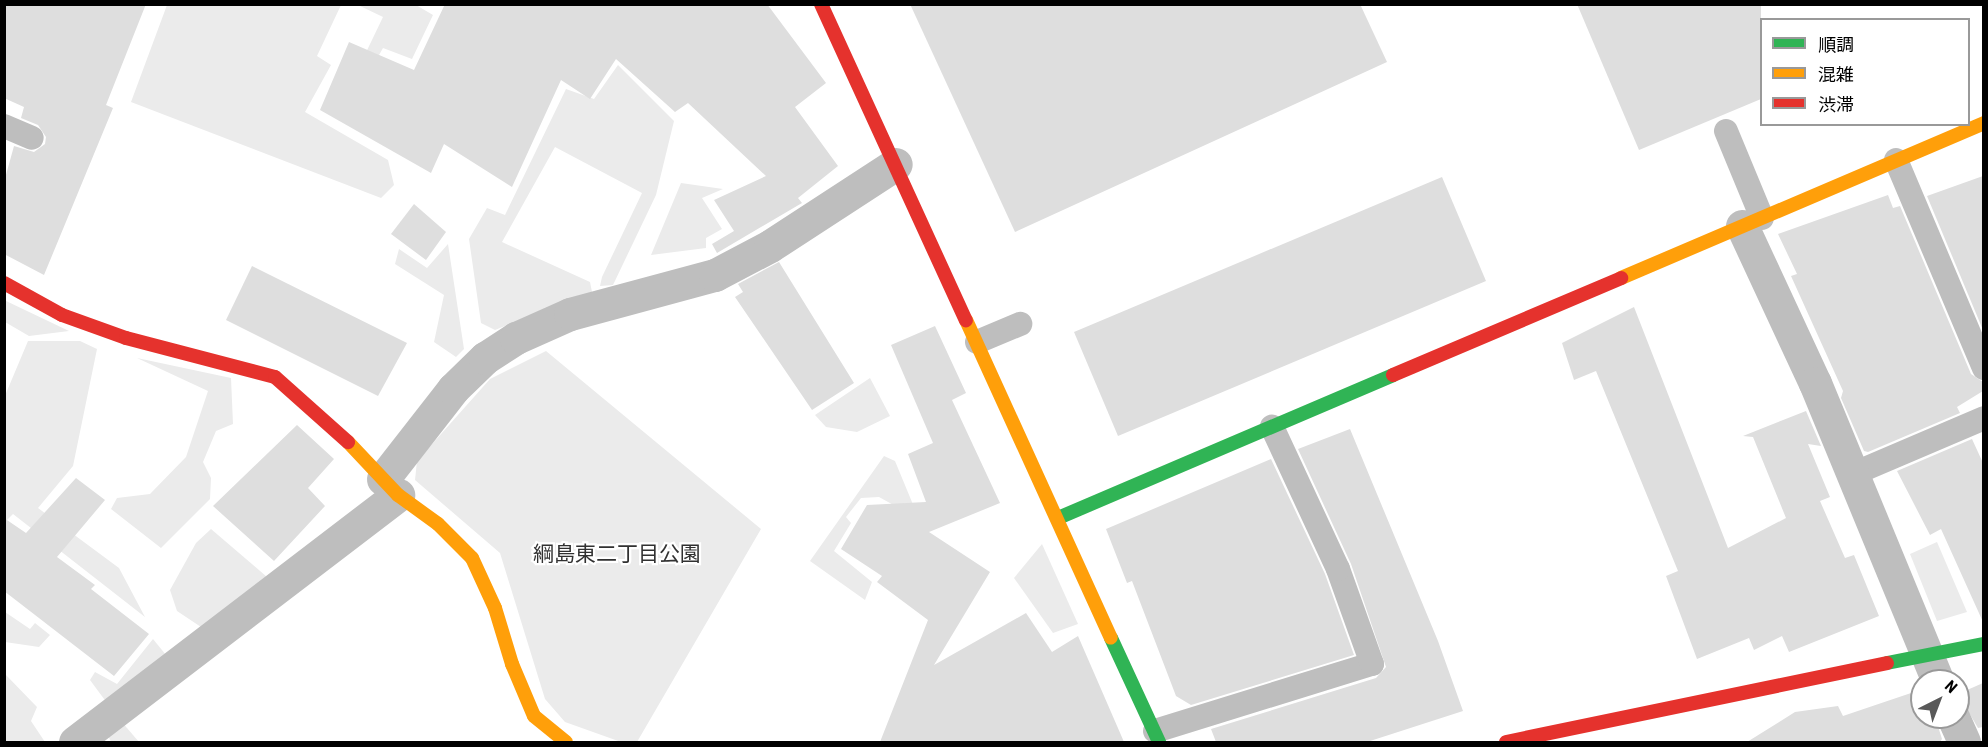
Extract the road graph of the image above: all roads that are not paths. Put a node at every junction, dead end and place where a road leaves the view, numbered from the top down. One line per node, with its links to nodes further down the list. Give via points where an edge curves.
1 (820, 4): 7 (street)
2 (1983, 123): 6 (street)
3 (4, 126): 5 (lane)
4 (1726, 131): 8 (lane)
5 (32, 138)
6 (1896, 160): 8 (street); 12 (lane)
7 (896, 164): 11 (street); 16 (street, via 770,246 715,275 570,314 516,338 485,358 453,389)
8 (1752, 222): 14 (street); 15 (street)
9 (4, 284): 16 (street, via 62,315 126,338 275,377 335,428)
10 (1020, 324): 11 (lane)
11 (977, 342): 17 (street)
12 (1983, 368)
13 (1983, 418): 15 (lane)
14 (1272, 426): 17 (street); 21 (lane, via 1338,569 1372,664)
15 (1852, 474): 19 (street)
16 (391, 487): 22 (street, via 472,558 495,608 512,664 534,716); 23 (street)
17 (1058, 518): 21 (street)
18 (1983, 644): 19 (street)
19 (1933, 668): 20 (street)
20 (1587, 733): 24 (street)
21 (1157, 737)
22 (562, 741)
23 (75, 742)
24 (1506, 742)

